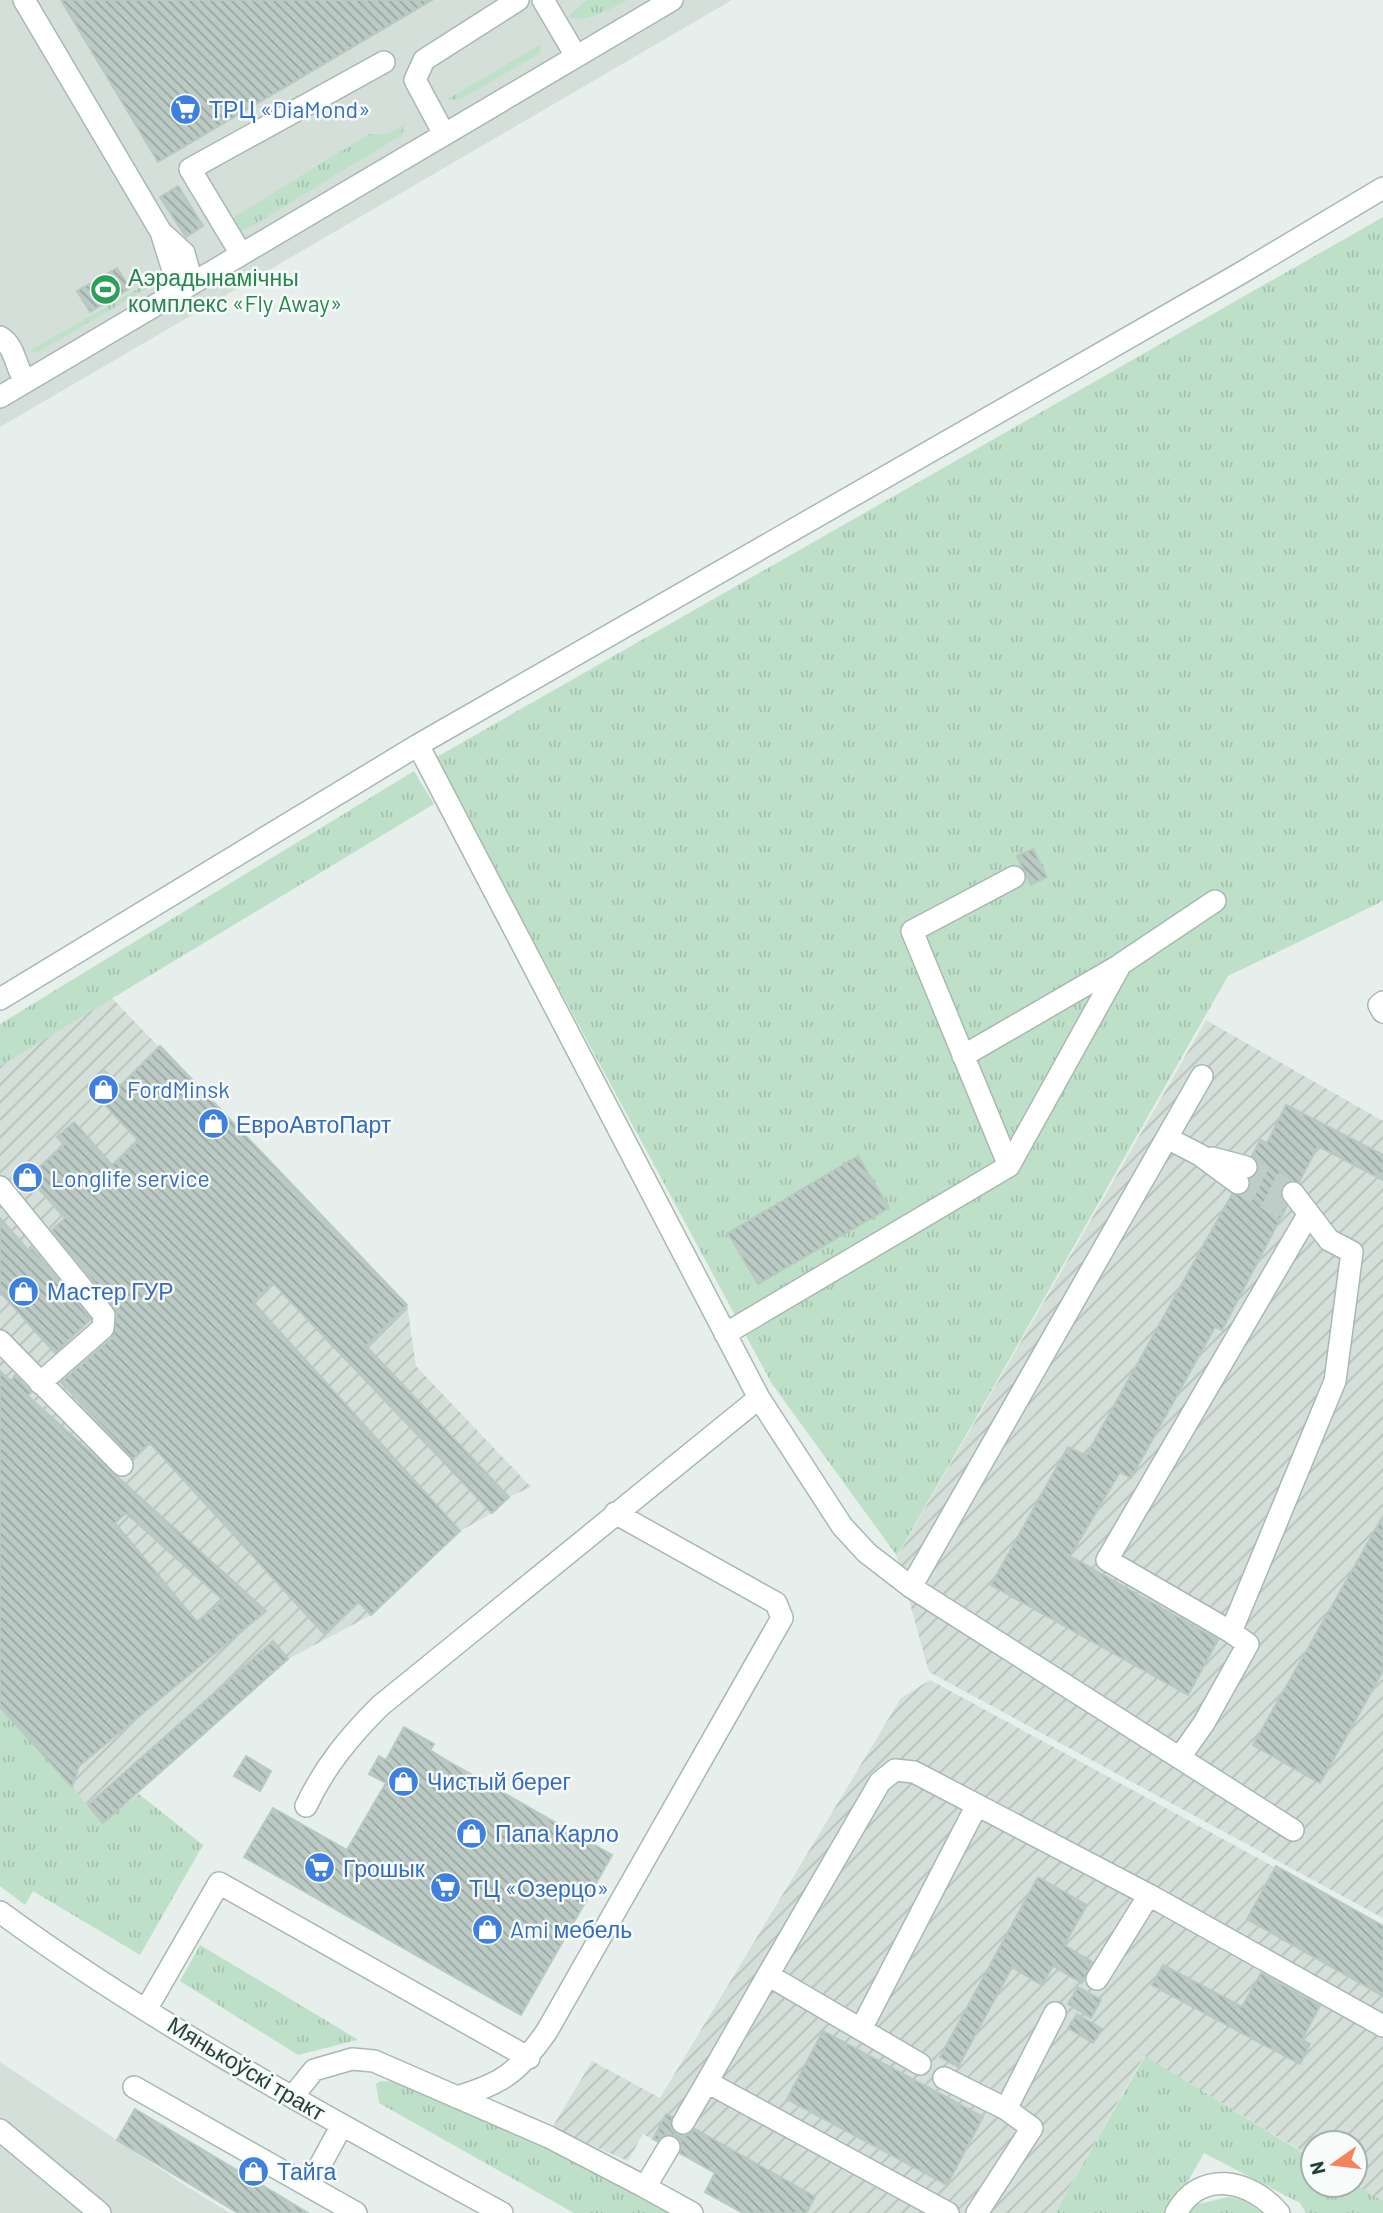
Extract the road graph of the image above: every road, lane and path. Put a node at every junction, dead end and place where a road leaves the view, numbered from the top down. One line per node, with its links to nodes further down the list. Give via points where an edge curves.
1 (24, 0): 10 (street, via 161,232 184,253)
2 (518, 0): 7 (street, via 424,60 415,80)
3 (543, 0): 5 (street)
4 (672, 0): 5 (street)
5 (576, 56): 7 (street)
6 (384, 62): 9 (street, via 190,169)
7 (444, 134): 9 (street)
8 (1383, 188): 15 (street)
9 (241, 254): 10 (street)
10 (192, 282): 13 (street)
11 (0, 337): 13 (street, via 10,345)
12 (0, 349): 13 (street)
13 (21, 375): 14 (street)
14 (0, 397)
15 (418, 745): 19 (street); 30 (street)
16 (1014, 877): 22 (street, via 912,931)
17 (1215, 901): 18 (street)
18 (1121, 964): 22 (street); 25 (street)
19 (0, 999)
20 (1383, 1002): 21 (street, via 1379,1005)
21 (1383, 1012)
22 (963, 1056): 25 (street)
23 (1202, 1076): 24 (street)
24 (1167, 1138): 26 (street); 36 (street)
25 (1009, 1166): 30 (street)
26 (1242, 1175)
27 (2, 1194): 32 (street, via 104,1314 103,1328)
28 (1289, 1202): 29 (street)
29 (1308, 1215): 37 (street, via 1329,1240 1352,1252 1335,1381); 37 (street, via 1107,1560)
30 (725, 1334): 33 (street)
31 (0, 1341): 32 (street)
32 (40, 1383): 34 (street)
33 (758, 1398): 35 (street); 36 (street, via 842,1526 867,1553)
34 (122, 1465)
35 (615, 1514): 39 (street, via 380,1706 344,1742); 50 (street, via 776,1603 782,1618)
36 (911, 1587): 38 (street)
37 (1231, 1632): 38 (street, via 1248,1644)
38 (1180, 1757): 41 (street)
39 (306, 1805)
40 (977, 1805): 42 (street); 44 (street, via 914,1772 895,1770 880,1782); 49 (street)
41 (1293, 1830)
42 (1149, 1895): 45 (street); 48 (street)
43 (0, 1912): 46 (street, Мянькоўскі тракт)
44 (768, 1975): 49 (street); 53 (street)
45 (1097, 1979)
46 (147, 2008): 50 (street, via 219,1883); 55 (street, Мянькоўскі тракт)
47 (1055, 2013): 57 (street)
48 (1383, 2026)
49 (861, 2029): 51 (street)
50 (529, 2058): 56 (street, via 506,2079)
51 (920, 2063)
52 (944, 2078): 57 (street)
53 (707, 2082): 58 (street); 68 (street)
54 (134, 2087): 62 (street)
55 (293, 2096): 56 (street, via 314,2070 352,2059 374,2061); 59 (street, Мянькоўскі тракт)
56 (456, 2096): 63 (street)
57 (1006, 2109): 69 (street, via 1032,2128)
58 (683, 2123)
59 (342, 2125): 62 (street); 66 (street, Мянькоўскі тракт)
60 (0, 2130): 64 (street)
61 (669, 2147): 63 (street)
62 (309, 2186): 65 (street)
63 (645, 2187): 67 (street)
64 (100, 2213)
65 (356, 2213)
66 (502, 2213)
67 (692, 2213)
68 (948, 2213)
69 (977, 2213)
70 (1176, 2213): 71 (street, via 1196,2189 1223,2184 1257,2193)
71 (1279, 2213)

